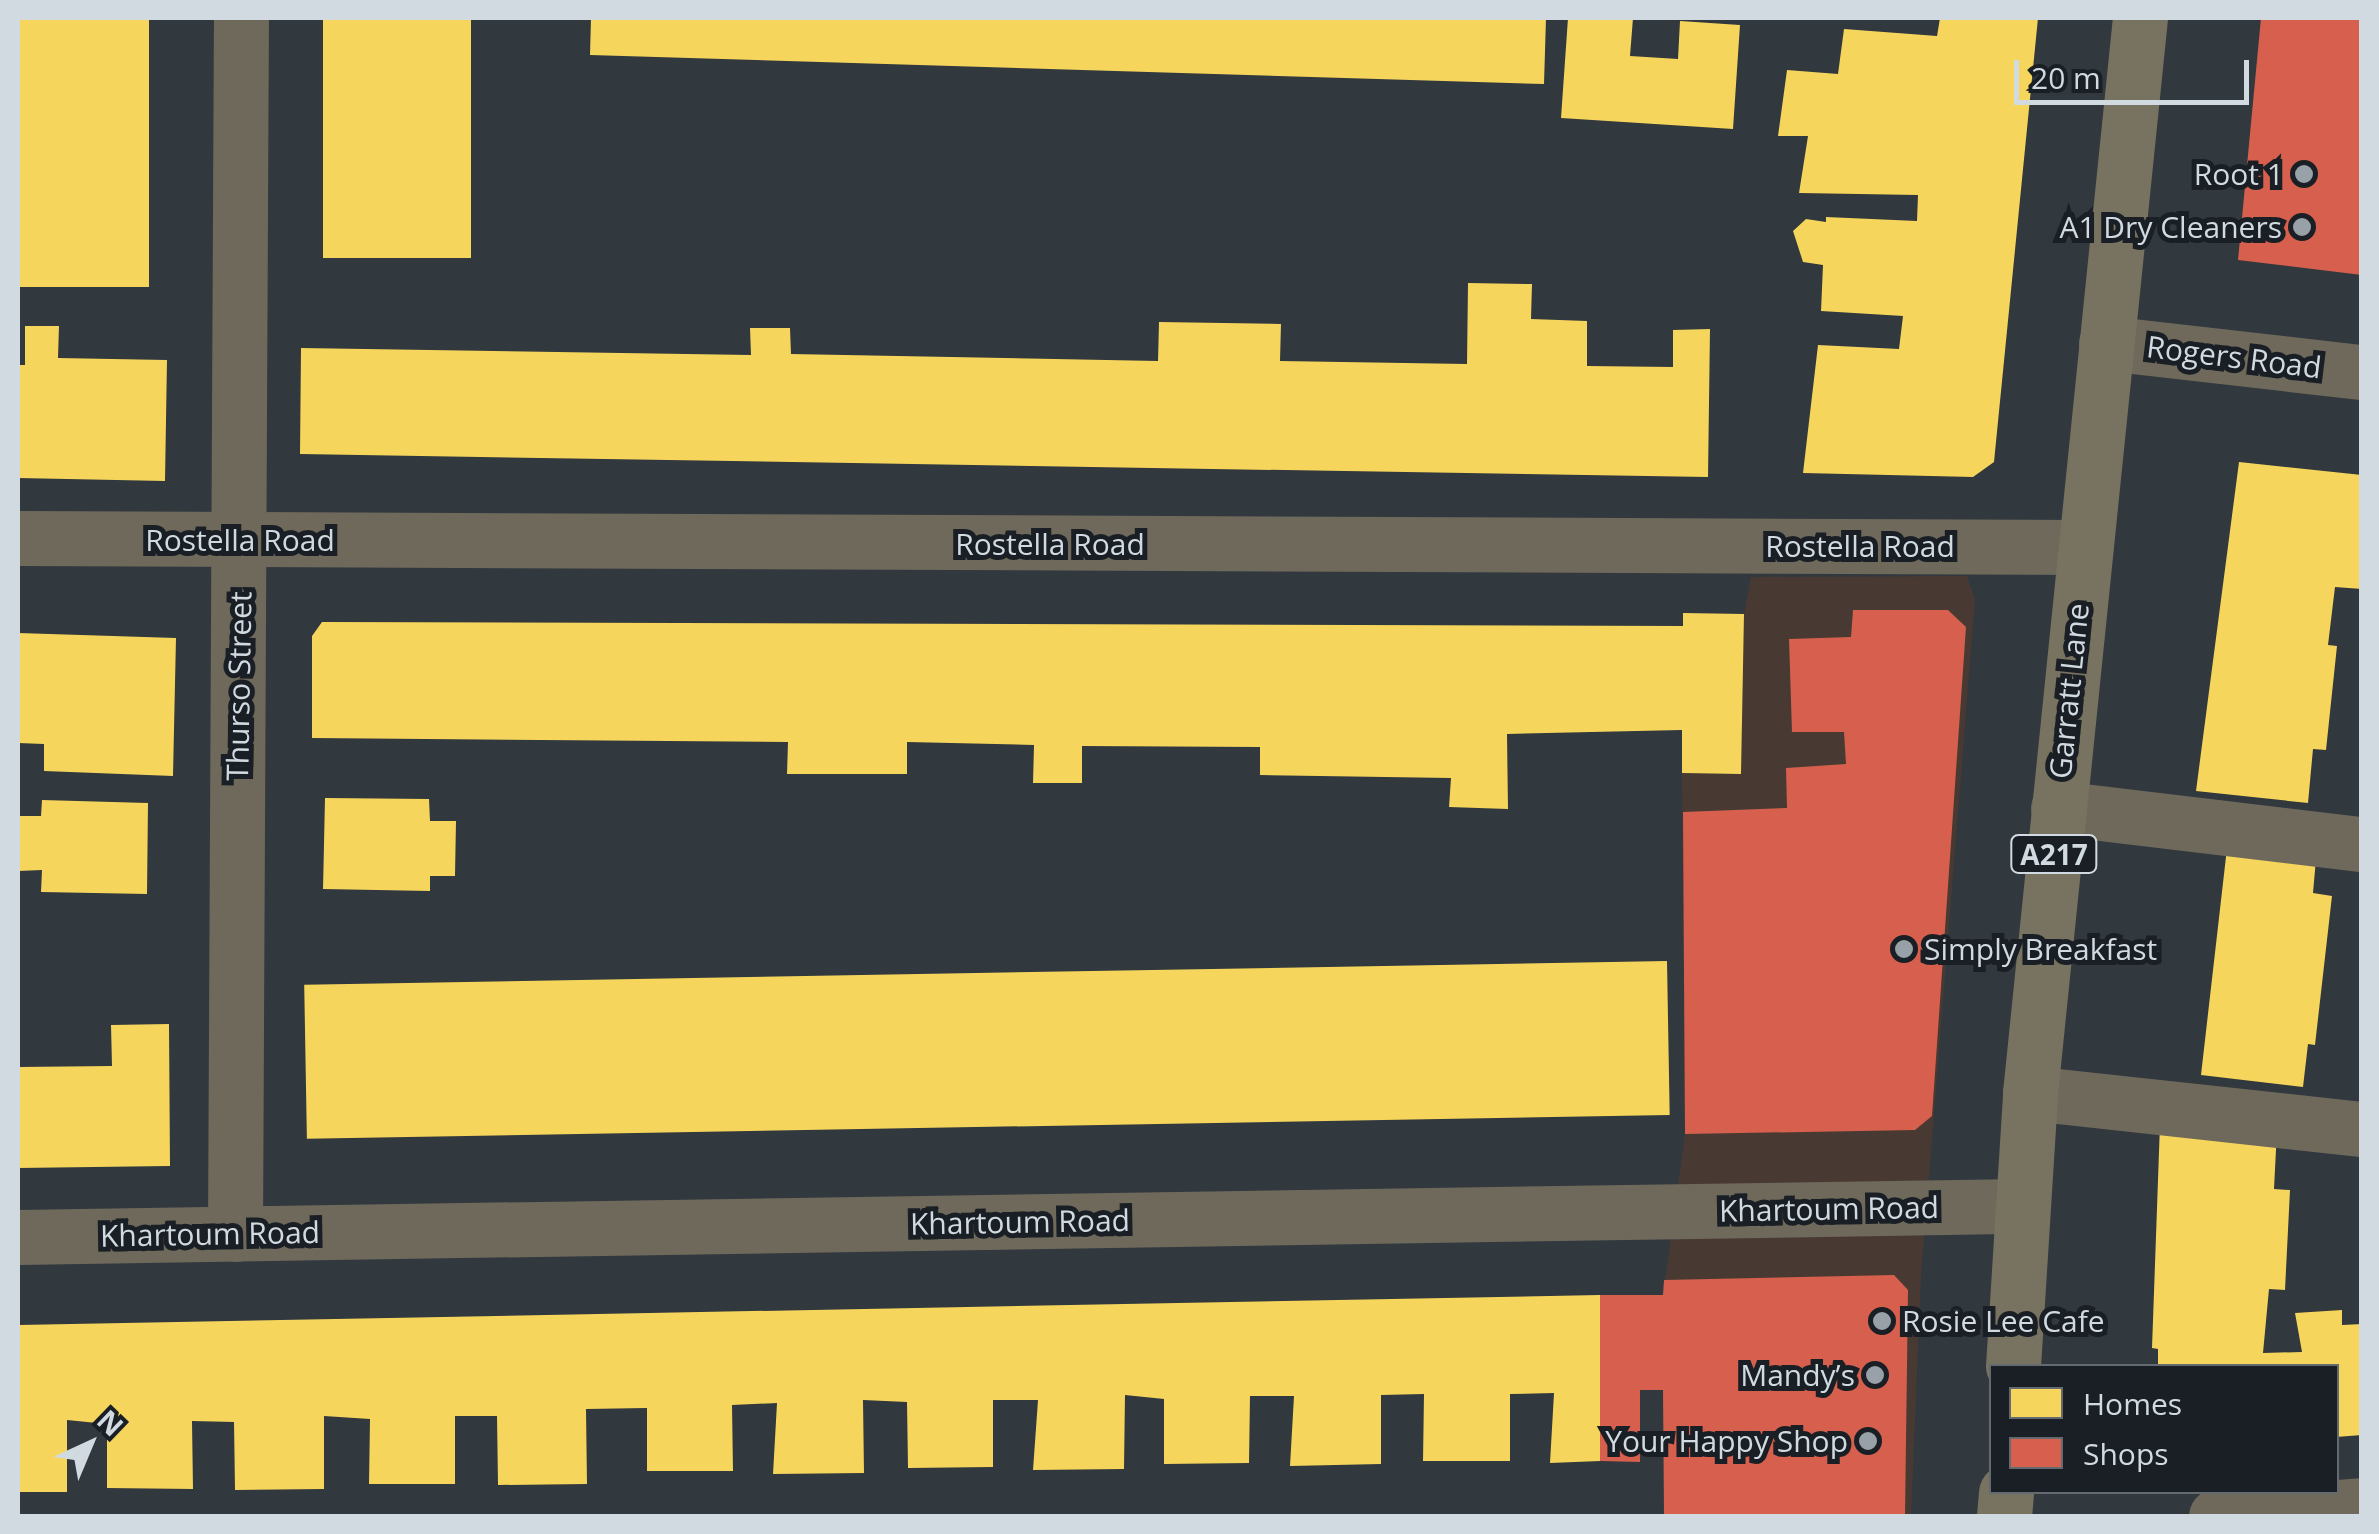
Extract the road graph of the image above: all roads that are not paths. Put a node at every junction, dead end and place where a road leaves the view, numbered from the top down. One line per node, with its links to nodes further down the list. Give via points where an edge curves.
1 (241, 18): 6 (street, Thurso Street)
2 (2140, 18): 3 (main road, Garratt Lane / A217)
3 (2106, 342): 4 (street, Rogers Road); 7 (main road, Garratt Lane / A217)
4 (2362, 372)
5 (18, 538): 6 (street, Rostella Road)
6 (240, 541): 7 (street, Rostella Road); 13 (street, Thurso Street)
7 (2083, 547): 8 (main road, Garratt Lane / A217)
8 (2058, 808): 9 (street); 10 (main road, Garratt Lane / A217)
9 (2362, 844)
10 (2030, 1093): 11 (street); 12 (main road, Garratt Lane / A217)
11 (2362, 1129)
12 (2022, 1206): 13 (street, Khartoum Road); 15 (main road, Garratt Lane / A217)
13 (235, 1234): 14 (street, Khartoum Road)
14 (18, 1237)
15 (2012, 1364)
16 (2362, 1505): 17 (street)
17 (2216, 1516)

